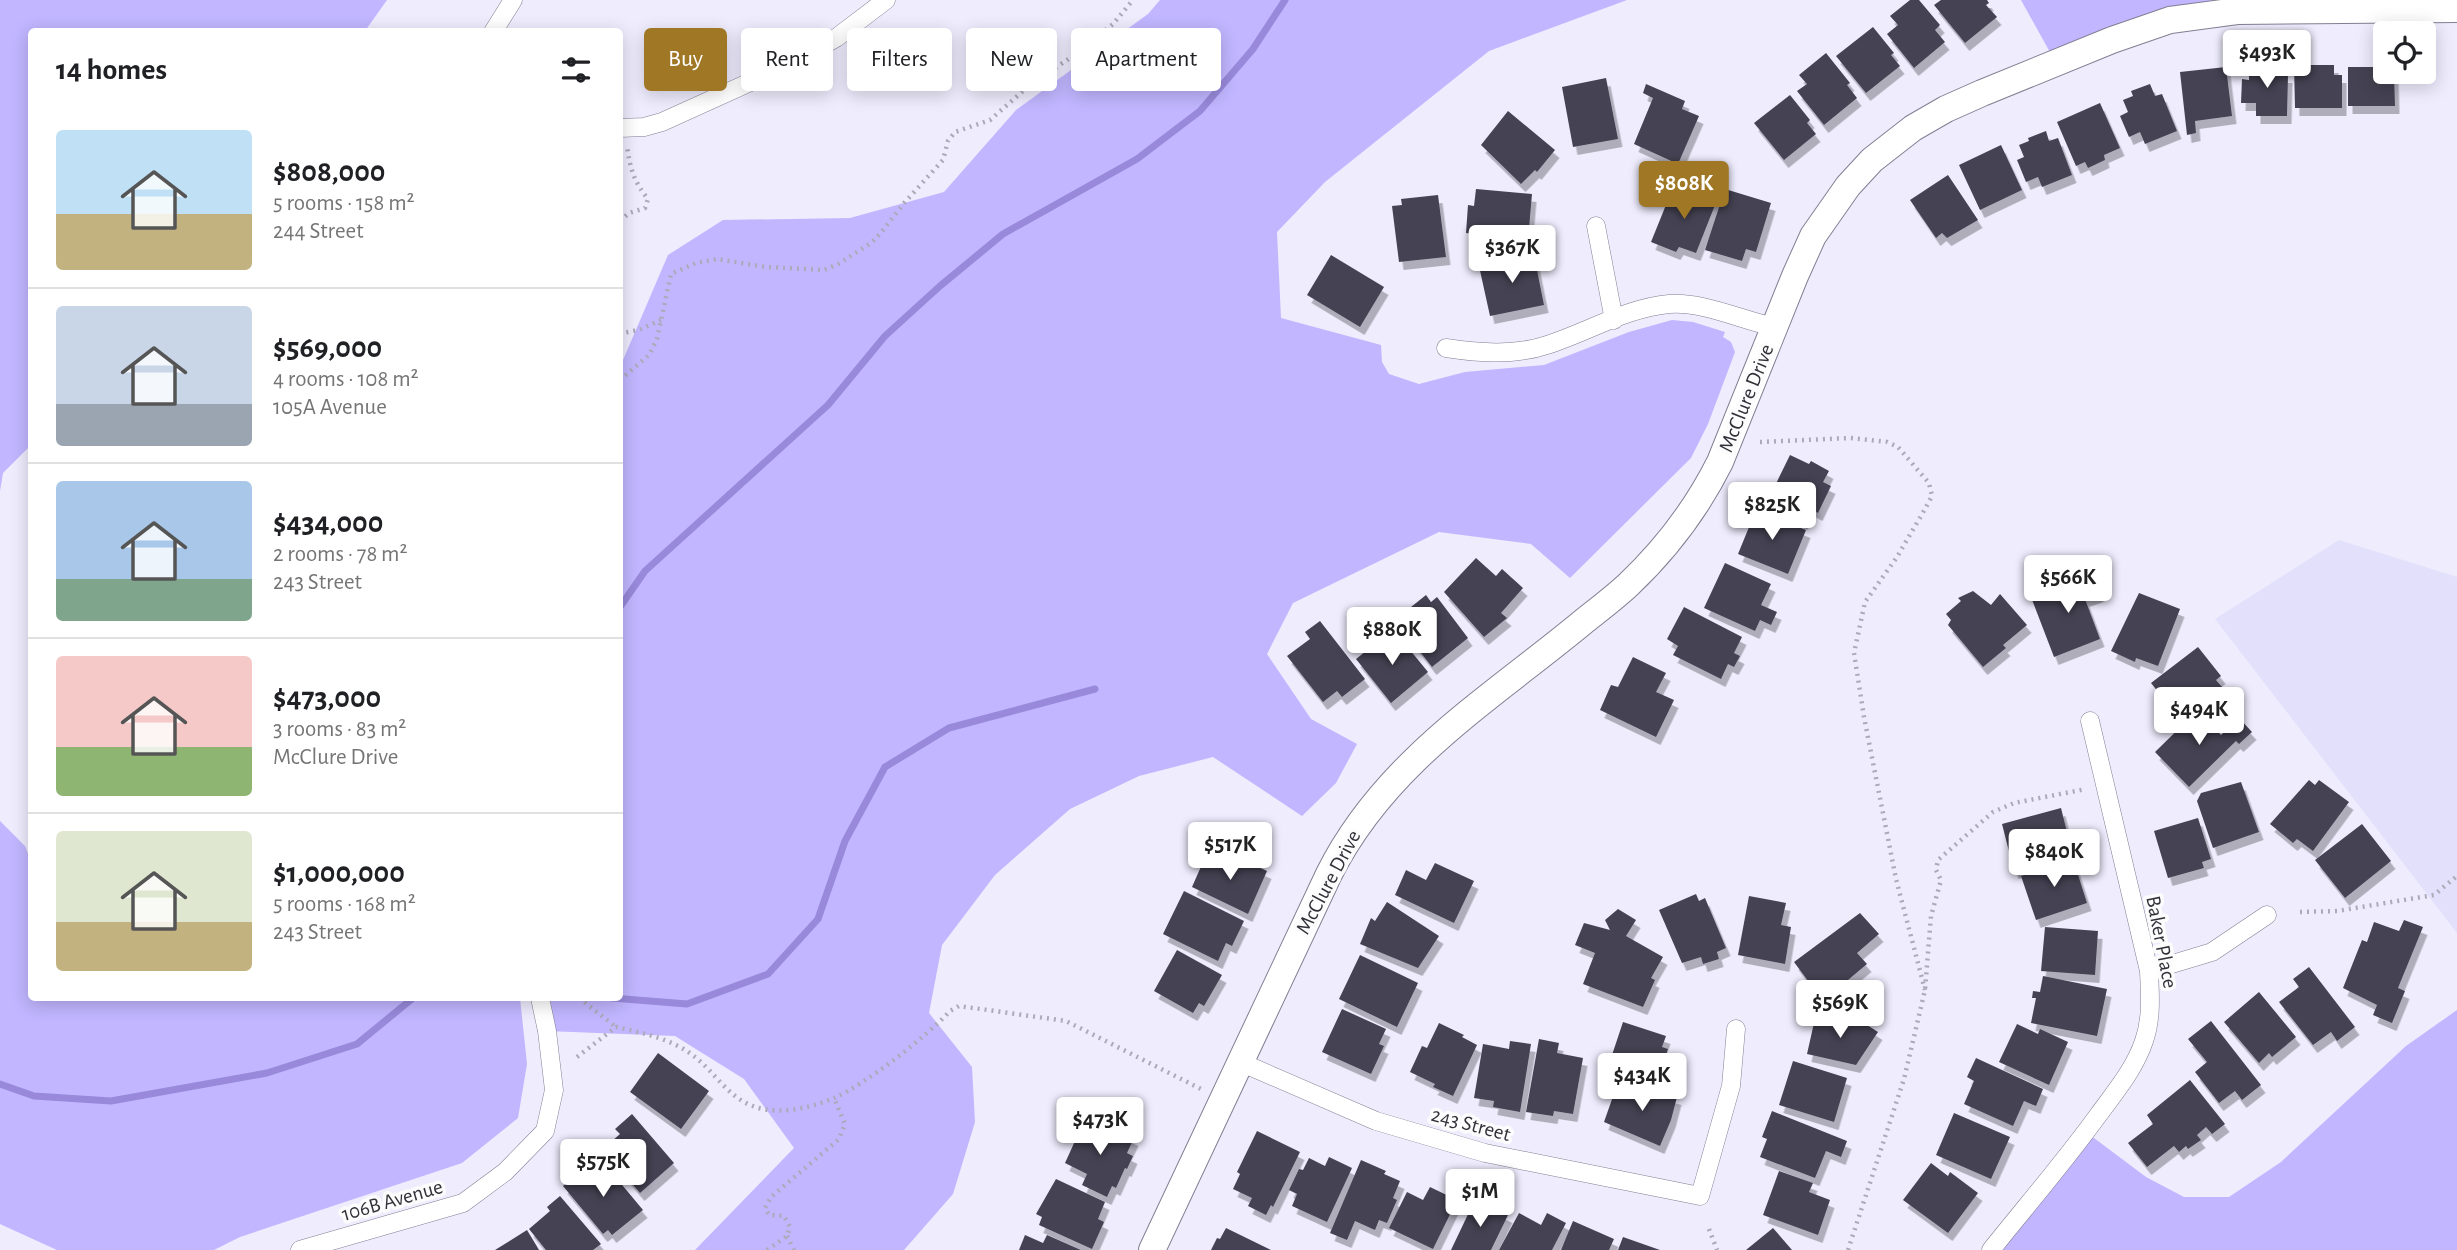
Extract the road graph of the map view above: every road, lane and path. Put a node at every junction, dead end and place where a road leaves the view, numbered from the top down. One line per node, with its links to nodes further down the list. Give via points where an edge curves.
1 (513, 0): 5 (street)
2 (886, 0): 6 (street, via 836,38 786,66 662,122)
3 (1133, 0): 9 (path, via 1113,23 990,120 955,132 943,160 871,243 824,270 717,258 678,269 671,274)
4 (2457, 9): 11 (street, McClure Drive, via 2193,15 2122,36 1945,109 1872,160 1847,186 1809,243)
5 (496, 28)
6 (623, 134): 7 (path, via 630,170 648,199 645,208)
7 (623, 218)
8 (1596, 226): 10 (street)
9 (662, 320): 12 (path); 14 (path, via 649,355)
10 (1614, 320): 11 (street, via 1671,304 1692,305); 13 (street, via 1545,346 1513,352)
11 (1774, 327): 28 (street, McClure Drive, via 1714,475 1661,551 1618,594 1422,752 1389,784 1356,828 1329,873)
12 (623, 333)
13 (1446, 348)
14 (623, 377)
15 (1760, 442): 22 (path, via 1850,438 1887,442 1898,447 1929,483 1932,496 1926,509 1865,602 1854,653 1896,879)
16 (2090, 721): 21 (street, Baker Place)
17 (2087, 789): 22 (path, via 2014,803 1993,812 1938,860 1941,880 1931,916)
18 (2457, 876): 19 (path, via 2434,895 2337,911)
19 (2300, 912)
20 (2267, 915): 21 (street, via 2212,952)
21 (2149, 971): 39 (street, Baker Place, via 2151,1011 2139,1054 2086,1132)
22 (1925, 990): 38 (path, via 1904,1079)
23 (541, 1001): 33 (street, 106B Avenue, via 554,1090 545,1131 505,1172 463,1203)
24 (583, 1001): 25 (path)
25 (616, 1027): 27 (path); 30 (path, via 681,1047 744,1102 763,1111)
26 (1735, 1030): 28 (street, 243 Street, via 1731,1086 1700,1196 1485,1153 1376,1121)
27 (577, 1057)
28 (1240, 1062): 36 (street, McClure Drive)
29 (1212, 1093): 30 (path, via 1066,1021 959,1006 875,1073)
30 (834, 1098): 32 (path, via 845,1124 839,1139 771,1197 765,1208 769,1215 787,1219)
31 (1709, 1229): 37 (path)
32 (787, 1236): 34 (path); 35 (path)
33 (300, 1250)
34 (767, 1250)
35 (794, 1250)
36 (1152, 1250)
37 (1717, 1250)
38 (1848, 1250)
39 (1992, 1250)

